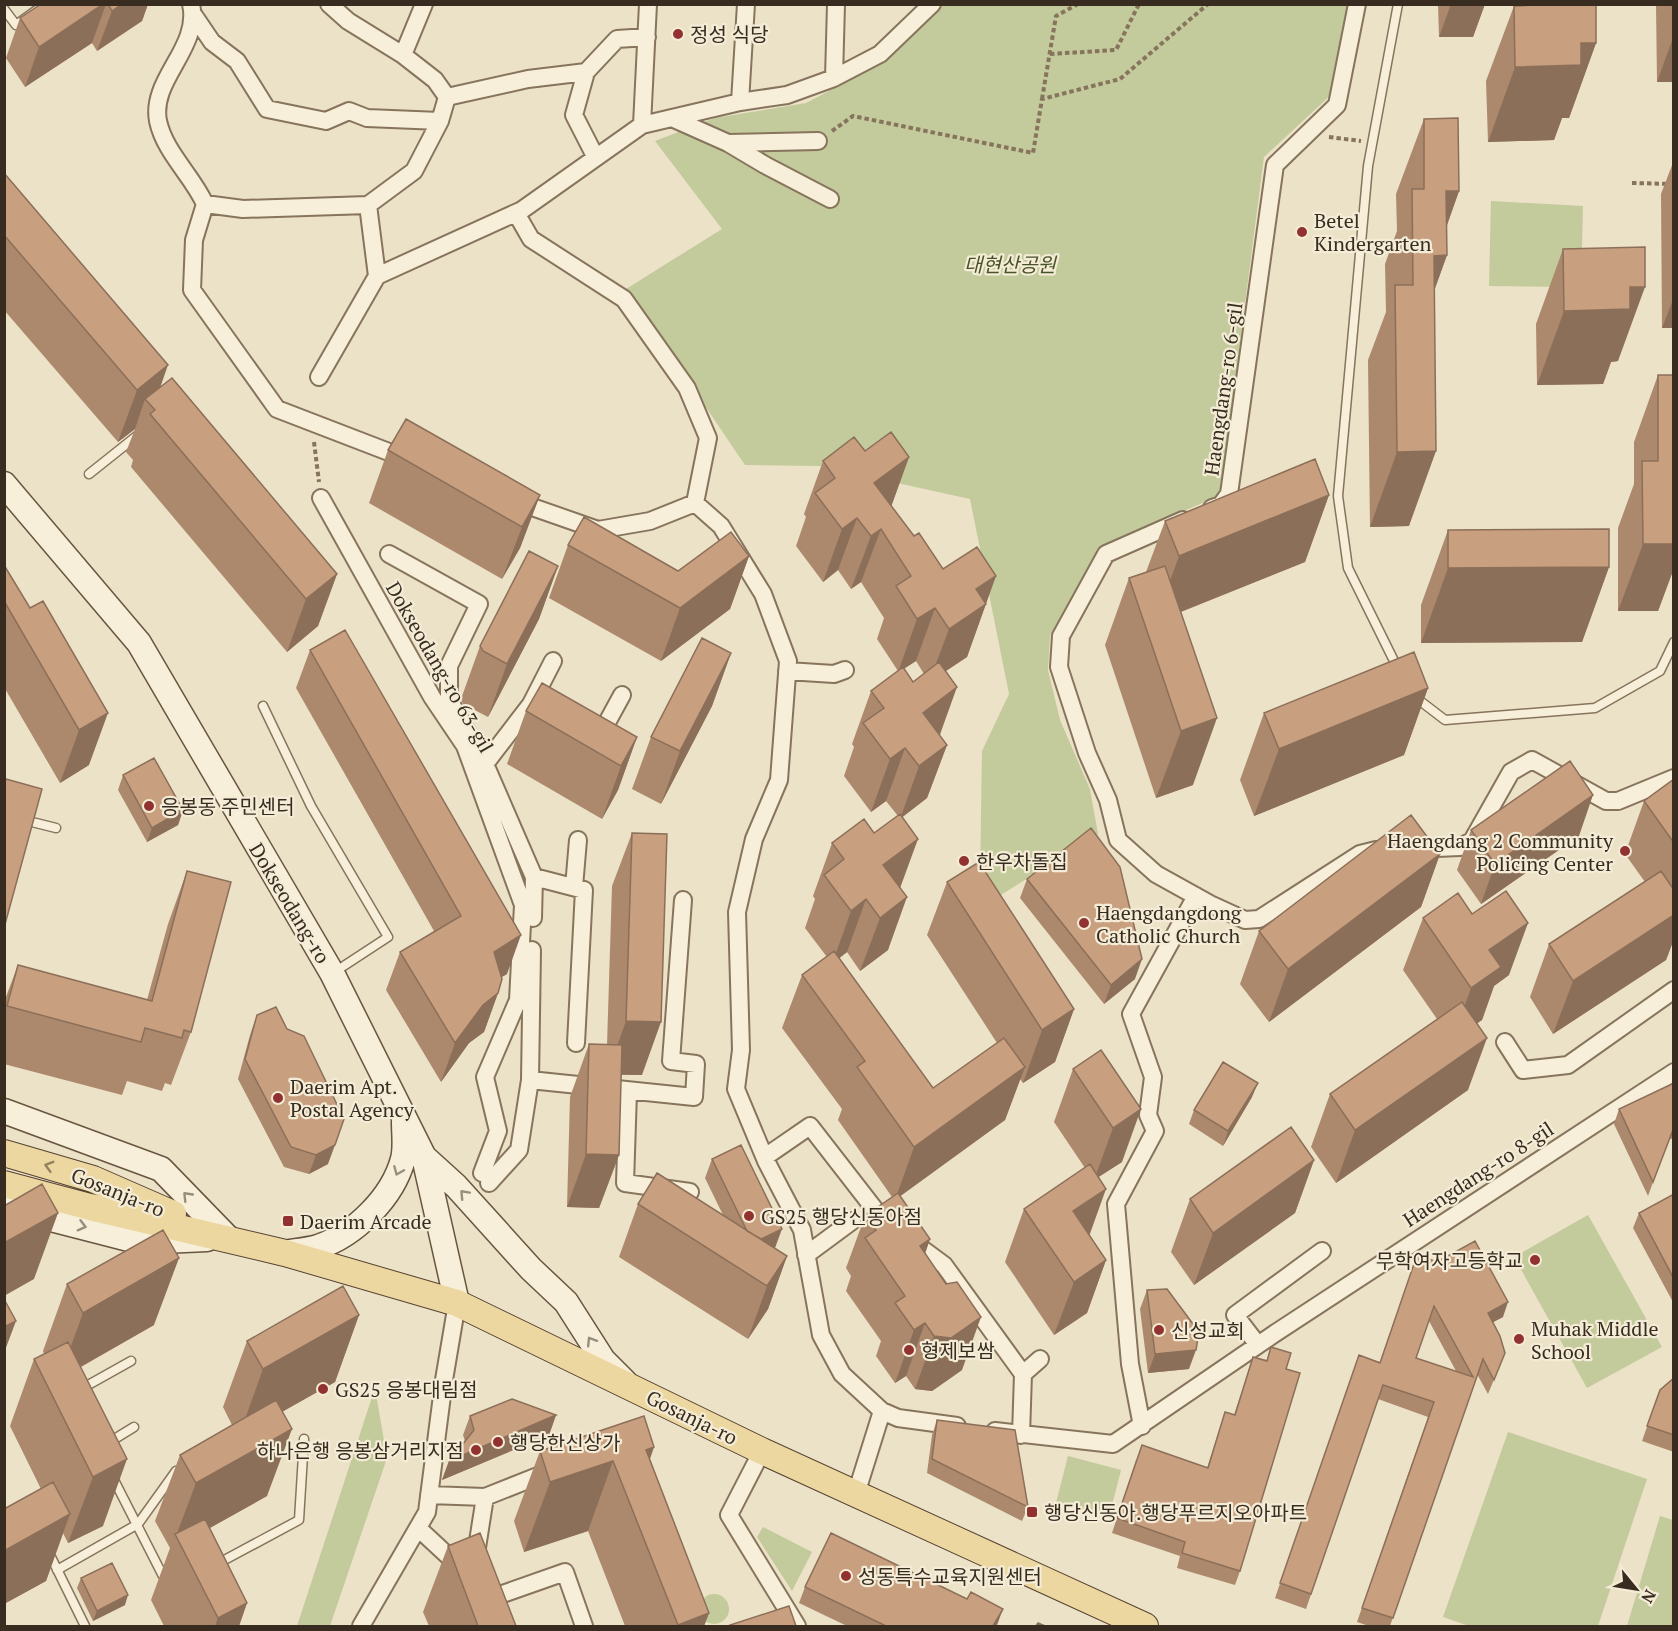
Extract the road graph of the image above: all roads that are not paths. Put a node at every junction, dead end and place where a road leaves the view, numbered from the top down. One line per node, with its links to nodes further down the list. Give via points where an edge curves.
1 (45, 4): 10 (lane, via 16,25)
2 (329, 4): 13 (street, via 348,21)
3 (424, 4): 13 (street)
4 (648, 4): 12 (street)
5 (746, 4): 17 (street)
6 (836, 4): 15 (street)
7 (932, 4): 15 (street, via 880,54)
8 (1357, 4): 58 (street, Haengdang-ro 6-gil, via 1337,105 1275,165 1229,494 1221,505 1106,554 1060,636 1059,667 1084,744 1108,800 1118,840 1156,874)
9 (1398, 4): 42 (lane, via 1372,143 1338,496 1348,568)
10 (4, 9)
11 (192, 9): 19 (street, via 212,42 237,61 267,109 326,122 349,111 367,118); 25 (street, via 187,42 157,99 158,121 170,152 197,186)
12 (647, 37): 14 (street, via 617,39); 20 (street)
13 (403, 55): 16 (street, via 435,80)
14 (586, 72): 16 (street, via 528,79); 23 (street, via 574,115)
15 (834, 78): 17 (street, via 787,95)
16 (447, 97): 19 (street)
17 (740, 102): 18 (street)
18 (674, 119): 20 (street); 22 (street)
19 (440, 121): 26 (street, via 414,171)
20 (642, 125): 23 (street)
21 (818, 141): 22 (street)
22 (728, 142): 24 (street)
23 (595, 156): 27 (street)
24 (830, 199)
25 (205, 204): 26 (street, via 243,209); 31 (street, via 194,240 192,290 277,409)
26 (368, 205): 28 (street)
27 (516, 213): 28 (street); 36 (street, via 531,239 624,299 687,388 708,438)
28 (377, 276): 29 (street)
29 (319, 377)
30 (144, 430): 32 (lane)
31 (420, 464)
32 (89, 474)
33 (4, 484): 60 (main road, Dokseodang-ro, via 139,643)
34 (496, 494): 36 (street, via 598,530 650,521)
35 (321, 498): 65 (street, Dokseodang-ro 63-gil, via 432,697 465,747 524,905 518,1000 485,1077 498,1131 485,1178 519,1150)
36 (695, 503): 41 (street, via 721,526 762,594 788,661)
37 (389, 554): 51 (street, via 479,604 449,666 449,700)
38 (1674, 642): 44 (lane, via 1660,671 1595,708 1444,720)
39 (553, 661): 43 (street)
40 (845, 670): 41 (street, via 834,674)
41 (788, 671): 71 (street, via 779,780 754,839 737,912 741,1050 736,1089)
42 (1400, 674)
43 (538, 690): 46 (street); 51 (street)
44 (1410, 694)
45 (622, 695): 49 (street)
46 (557, 700)
47 (263, 706): 60 (lane, via 311,806 388,937)
48 (586, 715): 49 (street)
49 (605, 725): 50 (street)
50 (592, 750)
51 (485, 764): 56 (street)
52 (1674, 778): 58 (street, Haengdang-ro 6-gil, via 1618,801 1606,801 1532,760 1511,772 1472,841 1460,847 1372,850 1259,920 1245,920)
53 (4, 815): 54 (lane)
54 (56, 828)
55 (578, 840): 57 (street)
56 (534, 877): 57 (street); 65 (street)
57 (573, 887): 62 (street, via 584,890)
58 (1196, 896): 88 (street, via 1131,1014 1153,1077 1148,1115 1155,1131 1116,1204 1131,1364)
59 (683, 900): 66 (street, via 671,1061 696,1064 694,1097)
60 (332, 973): 68 (main road, Dokseodang-ro)
61 (1674, 990): 63 (street, via 1568,1065 1523,1070)
62 (576, 1042)
63 (1505, 1042)
64 (1674, 1072): 81 (street, Haengdang-ro 8-gil)
65 (530, 1080): 66 (street)
66 (628, 1092): 73 (street, via 625,1183)
67 (4, 1111): 76 (main road, one-way to 67, via 161,1169)
68 (404, 1114): 70 (main road, Dokseodang-ro); 78 (main road, one-way to 78, via 404,1157 390,1187 371,1212 317,1248)
69 (4, 1153): 76 (main road, Gosanja-ro, one-way to 69, via 93,1179)
70 (424, 1157): 80 (main road, Dokseodang-ro); 85 (main road, one-way to 70, via 603,1360 566,1302)
71 (765, 1157): 79 (street, via 801,1230); 84 (street, via 817,1122 883,1220 945,1265)
72 (4, 1184): 76 (main road, Gosanja-ro)
73 (690, 1192)
74 (4, 1207): 76 (main road, one-way to 76, via 140,1242)
75 (852, 1221): 79 (street)
76 (228, 1238): 78 (main road, Gosanja-ro)
77 (1322, 1251): 81 (street, via 1235,1315)
78 (285, 1253): 80 (main road, Gosanja-ro)
79 (806, 1255): 87 (street, via 821,1335 842,1374)
80 (457, 1303): 85 (main road, Gosanja-ro); 98 (street)
81 (1258, 1345): 88 (street, Haengdang-ro 8-gil)
82 (1040, 1359): 84 (street)
83 (131, 1361): 86 (lane)
84 (1023, 1374): 90 (street)
85 (628, 1386): 93 (main road, Gosanja-ro)
86 (68, 1397)
87 (882, 1411): 90 (street, Haengdang-ro 8-gil, via 898,1418); 97 (street)
88 (1142, 1426): 90 (street, Haengdang-ro 8-gil, via 1113,1444)
89 (134, 1427): 92 (lane)
90 (1021, 1435)
91 (304, 1439): 104 (lane, via 299,1521)
92 (97, 1450)
93 (762, 1451): 97 (main road, Gosanja-ro); 112 (street, via 729,1515)
94 (565, 1465): 99 (street)
95 (107, 1468): 100 (lane)
96 (176, 1471): 100 (lane)
97 (856, 1494): 113 (main road, Gosanja-ro)
98 (429, 1495): 99 (street); 101 (street)
99 (485, 1497): 101 (street, via 473,1578)
100 (138, 1524): 103 (lane); 105 (lane, via 163,1576)
101 (419, 1529): 110 (street)
102 (42, 1539): 103 (lane)
103 (57, 1570): 109 (lane)
104 (206, 1570)
105 (184, 1575)
106 (480, 1584): 107 (street)
107 (494, 1597): 108 (street); 111 (street, via 565,1572)
108 (501, 1617)
109 (85, 1626)
110 (361, 1626)
111 (584, 1626)
112 (797, 1626)
113 (1145, 1626)

